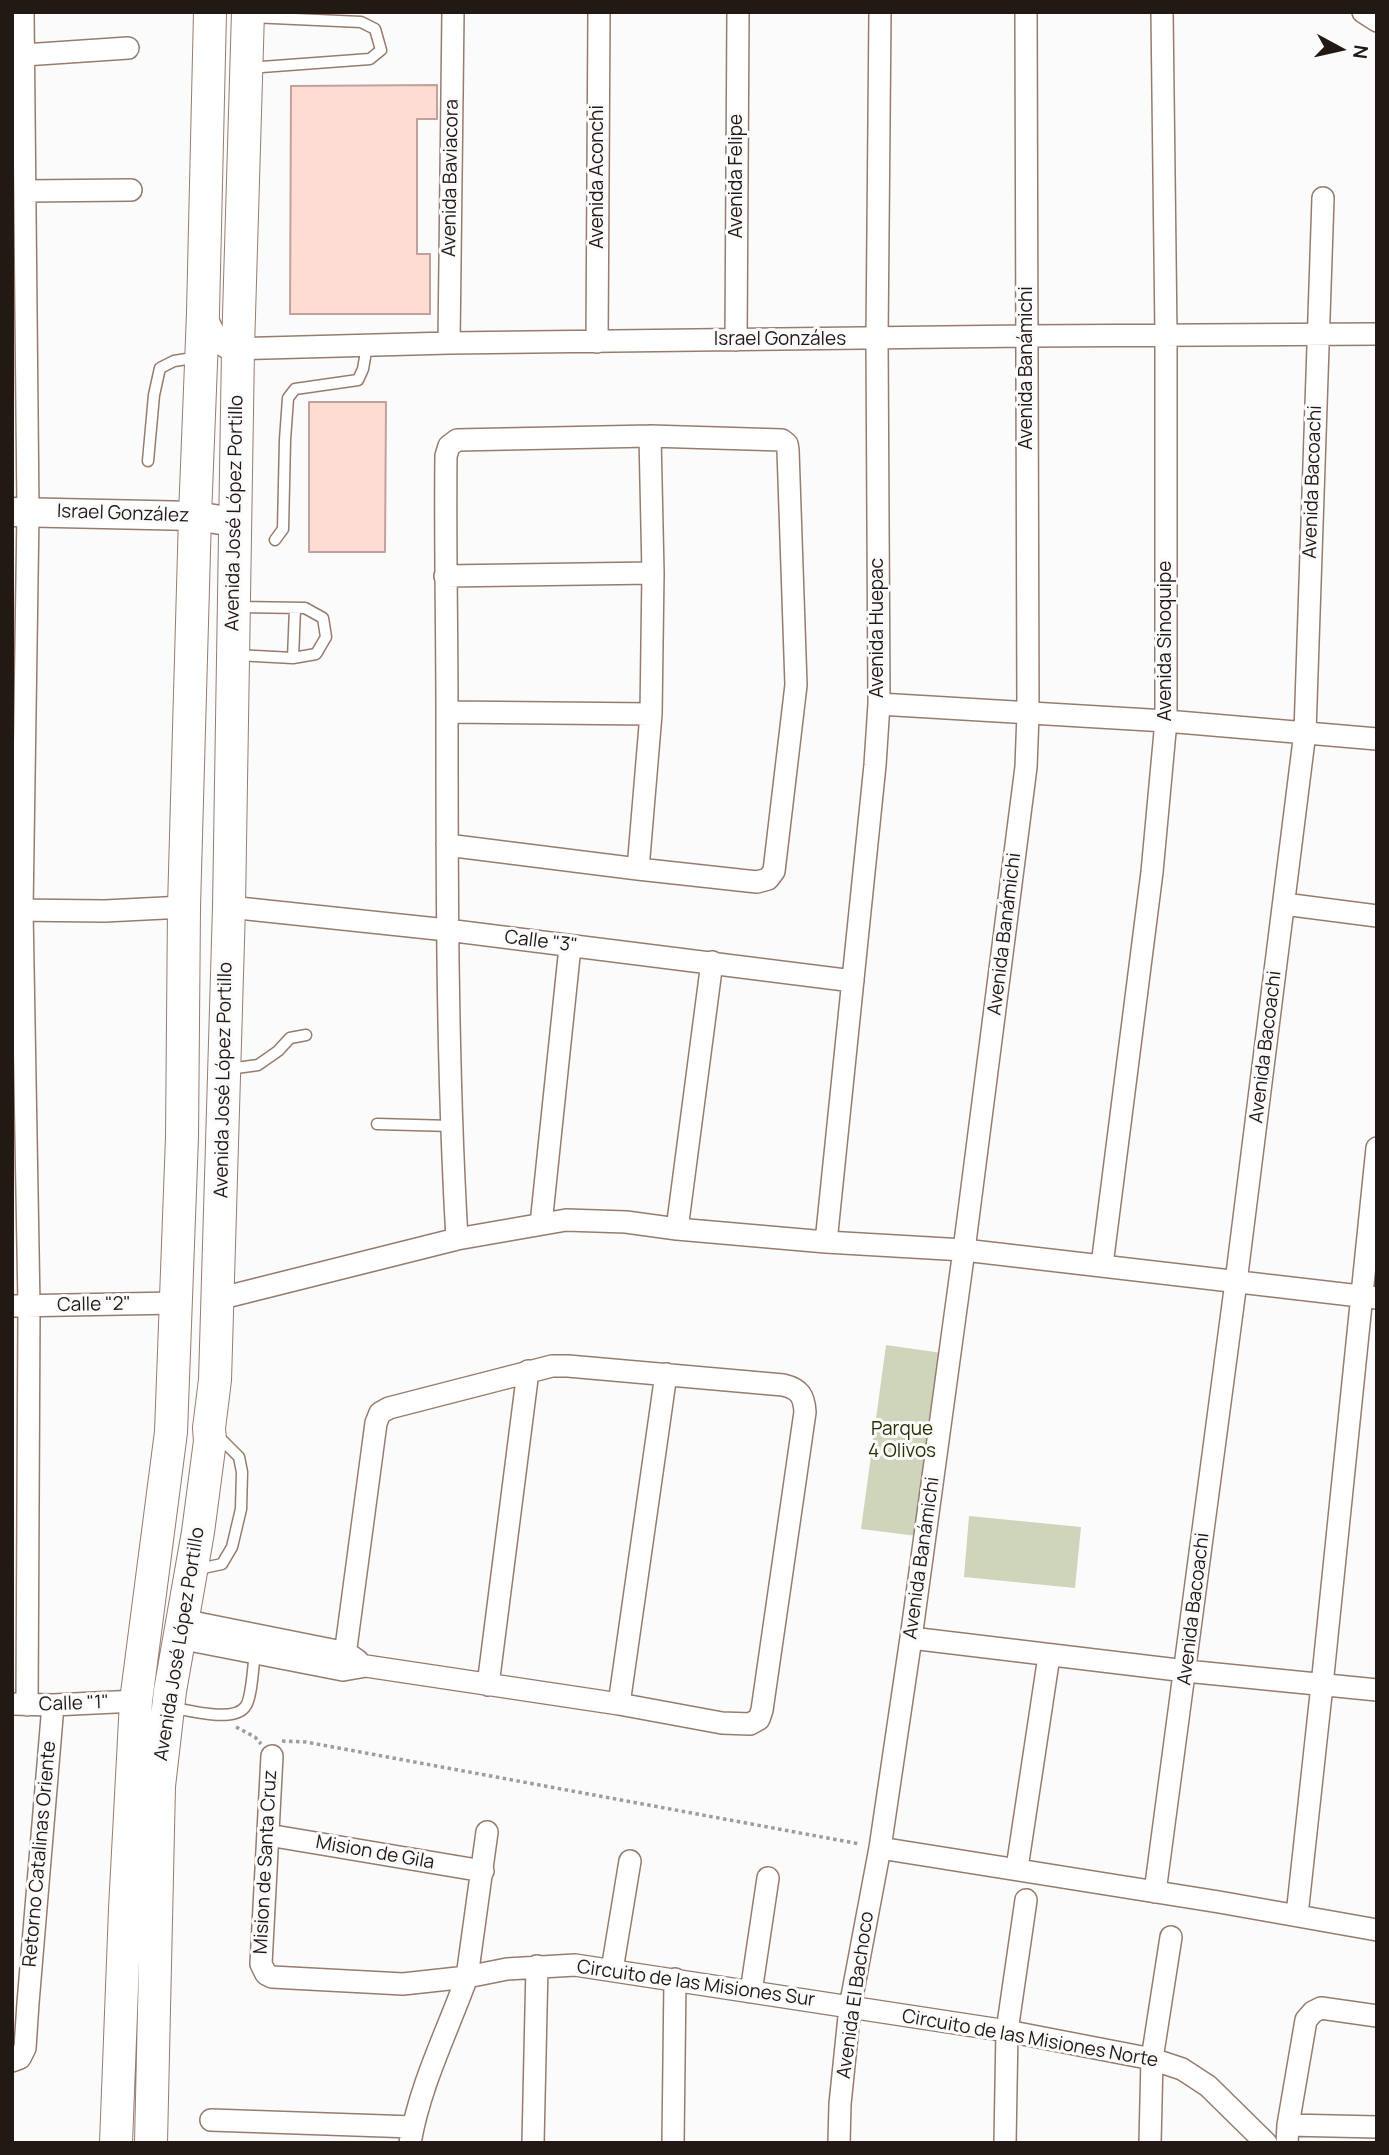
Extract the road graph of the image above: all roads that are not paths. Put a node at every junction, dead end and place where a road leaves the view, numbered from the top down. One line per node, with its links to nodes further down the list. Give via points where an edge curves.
1 (23, 12): 14 (street)
2 (209, 12): 20 (main road, Avenida José López Portillo)
3 (453, 12): 28 (street, Avenida Baviacora)
4 (599, 12): 27 (street, Avenida Aconchi)
5 (738, 12): 26 (street, Avenida Felipe)
6 (880, 12): 25 (street, Avenida Huepac)
7 (1026, 12): 24 (street, Avenida Banámichi)
8 (1162, 12): 22 (street, Avenida Sinoquipe)
9 (1363, 12): 12 (street)
10 (248, 15): 11 (lane); 15 (main road, Avenida José López Portillo)
11 (357, 17): 15 (lane, via 375,29 380,50 370,60)
12 (1377, 20)
13 (128, 48): 14 (street)
14 (24, 55): 16 (street)
15 (246, 69): 30 (main road, Avenida José López Portillo)
16 (19, 133): 18 (street)
17 (131, 190): 18 (street)
18 (25, 191): 34 (street)
19 (1323, 198): 23 (street, Avenida Bacoachi)
20 (203, 313): 30 (street, via 219,343); 31 (main road, Avenida José López Portillo)
21 (1377, 334): 23 (street, Israel Gonzáles)
22 (1167, 335): 23 (street, Israel Gonzáles); 24 (street, Israel Gonzáles); 48 (street, Avenida Sinoquipe)
23 (1317, 335): 49 (street, Avenida Bacoachi)
24 (1027, 336): 25 (street, Israel Gonzáles); 47 (street, Avenida Banámichi)
25 (877, 339): 26 (street, Israel Gonzáles); 44 (street, Avenida Huepac)
26 (736, 340): 27 (street, Israel Gonzáles)
27 (597, 342): 28 (street, Israel Gonzáles)
28 (449, 343): 29 (street, Israel Gonzáles)
29 (367, 346): 30 (street, Israel Gonzáles); 37 (lane, via 358,380 295,389 288,398 283,529)
30 (238, 349): 36 (main road, Avenida José López Portillo)
31 (201, 356): 33 (lane, via 160,368); 35 (main road, Avenida José López Portillo)
32 (650, 436): 38 (street); 39 (street, via 457,440 446,456); 52 (street, via 775,438 787,444 796,685 774,871 768,879 757,882)
33 (148, 461)
34 (20, 512): 35 (street, Israel González); 56 (street)
35 (195, 516): 36 (street, Israel González); 54 (main road, Avenida José López Portillo)
36 (234, 522): 40 (main road, Avenida José López Portillo)
37 (275, 540)
38 (653, 573): 39 (street); 46 (street)
39 (445, 576): 45 (street)
40 (234, 607): 41 (lane); 42 (main road, Avenida José López Portillo)
41 (295, 608): 43 (lane); 43 (lane, via 323,618 326,637 316,654)
42 (233, 655): 43 (lane); 55 (main road, Avenida José López Portillo)
43 (293, 658)
44 (878, 704): 47 (street); 61 (street, Avenida Huepac)
45 (447, 712): 46 (street); 51 (street)
46 (651, 714): 52 (street)
47 (1028, 714): 48 (street); 72 (street, Avenida Banámichi, via 1022,804)
48 (1166, 721): 49 (street); 73 (street, Avenida Sinoquipe, via 1152,872)
49 (1305, 732): 50 (street); 53 (street, Avenida Bacoachi)
50 (1377, 739)
51 (447, 845): 52 (street); 58 (street)
52 (638, 869)
53 (1284, 905): 57 (street); 74 (street, Avenida Bacoachi)
54 (184, 907): 56 (street); 66 (main road, Avenida José López Portillo)
55 (229, 907): 58 (street, Calle "3"); 63 (main road, Avenida José López Portillo)
56 (17, 910): 78 (street)
57 (1377, 916)
58 (447, 930): 59 (street, Calle "3"); 65 (street)
59 (570, 947): 60 (street, Calle "3"); 68 (street)
60 (712, 962): 61 (street, Calle "3"); 69 (street)
61 (853, 981): 71 (street, Avenida Huepac)
62 (306, 1035): 63 (lane, via 290,1038 258,1065)
63 (224, 1069): 76 (main road, Avenida José López Portillo)
64 (377, 1124): 65 (lane)
65 (452, 1126): 70 (street)
66 (182, 1137): 76 (main road, via 189,1189 190,1278 198,1291); 77 (main road, Avenida José López Portillo)
67 (1377, 1148): 75 (street)
68 (541, 1224): 69 (street, via 592,1220); 70 (street)
69 (677, 1229): 71 (street)
70 (457, 1239): 76 (street)
71 (826, 1242): 72 (street)
72 (964, 1250): 73 (street); 83 (street, Avenida Banámichi)
73 (1102, 1265): 74 (street)
74 (1236, 1282): 75 (street); 87 (street, Avenida Bacoachi)
75 (1369, 1298): 89 (street)
76 (218, 1299): 81 (main road, Avenida José López Portillo)
77 (176, 1303): 78 (street, Calle "2"); 81 (main road, via 194,1317 208,1342); 91 (main road, Avenida José López Portillo, via 171,1432)
78 (21, 1306): 93 (street)
79 (528, 1371): 80 (street, via 568,1366); 86 (street, via 380,1413); 88 (street)
80 (666, 1374): 92 (street); 92 (street, via 793,1387 801,1393 805,1412 759,1719 750,1724 722,1723)
81 (209, 1428): 82 (main road, Avenida José López Portillo)
82 (181, 1629): 84 (street); 86 (street); 95 (main road, Avenida José López Portillo)
83 (911, 1639): 85 (street); 99 (street, Avenida Banámichi)
84 (255, 1653): 86 (street); 95 (lane, via 243,1710 221,1715)
85 (1049, 1656): 87 (street); 101 (street)
86 (345, 1662): 88 (street)
87 (1186, 1671): 89 (street); 104 (street, Avenida Bacoachi)
88 (488, 1685): 92 (street)
89 (1322, 1685): 90 (street); 106 (street)
90 (1377, 1690)
91 (136, 1701): 94 (street, Calle "1"); 124 (main road, Avenida José López Portillo)
92 (619, 1704)
93 (20, 1705): 94 (street, Calle "1")
94 (53, 1705): 114 (street, Retorno Catalinas Oriente)
95 (168, 1707): 125 (main road, Avenida José López Portillo, via 159,1799)
96 (277, 1748): 98 (street, Mision de Santa Cruz)
97 (486, 1832): 102 (street)
98 (268, 1835): 102 (street, Mision de Gila); 111 (street, Mision de Santa Cruz, via 261,1964 266,1974 403,1984)
99 (880, 1848): 101 (street); 115 (street, Avenida El Bachoco)
100 (630, 1861): 110 (street)
101 (1017, 1868): 104 (street)
102 (483, 1871): 111 (street)
103 (768, 1878): 113 (street)
104 (1155, 1892): 106 (street)
105 (1026, 1900): 117 (street)
106 (1297, 1915): 107 (street)
107 (1377, 1930)
108 (1171, 1937): 118 (street)
109 (537, 1966): 110 (street, Circuito de las Misiones Sur); 111 (street, Circuito de las Misiones Sur); 126 (street)
110 (612, 1970): 112 (street, Circuito de las Misiones Sur)
111 (467, 1977): 123 (street)
112 (675, 1979): 113 (street, Circuito de las Misiones Sur); 127 (street)
113 (751, 1992): 115 (street, Circuito de las Misiones Sur)
114 (20, 2003): 119 (street, Retorno Catalinas Oriente, via 26,2048 20,2058)
115 (850, 2007): 117 (street, Circuito de las Misiones Norte); 128 (street, Avenida El Bachoco)
116 (1377, 2016): 122 (street, via 1321,2008 1312,2012 1306,2020)
117 (1007, 2032): 118 (street, Circuito de las Misiones Norte); 129 (street)
118 (1152, 2059): 130 (street); 131 (street, Circuito de las Misiones Norte, via 1182,2069 1209,2086)
119 (12, 2060)
120 (211, 2120): 123 (street)
121 (1377, 2127): 122 (street)
122 (1288, 2134)
123 (411, 2135)
124 (116, 2143)
125 (150, 2143)
126 (533, 2143)
127 (673, 2143)
128 (839, 2143)
129 (1005, 2143)
130 (1150, 2143)
131 (1266, 2143)

